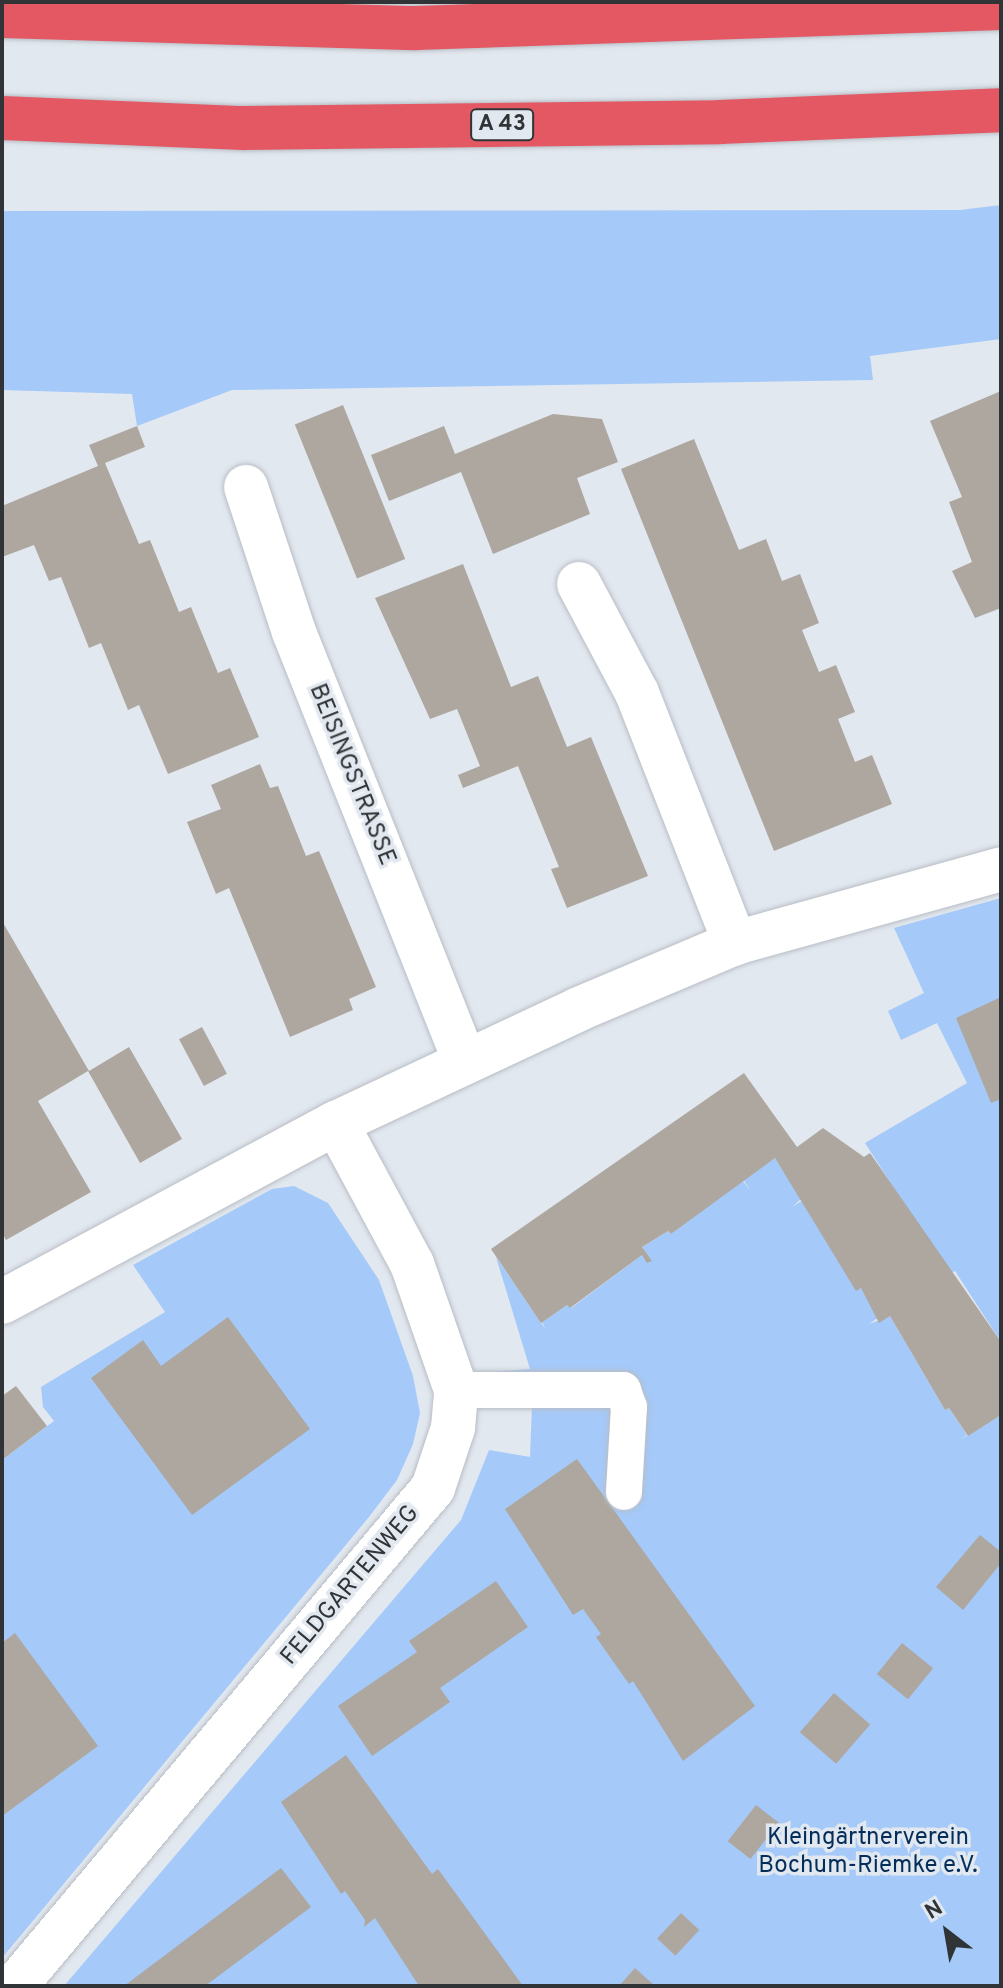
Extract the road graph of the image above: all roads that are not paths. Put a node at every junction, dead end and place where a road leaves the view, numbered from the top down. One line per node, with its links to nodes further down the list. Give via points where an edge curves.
1 (1001, 8): 2 (highway, via 416,28)
2 (2, 16)
3 (1001, 110): 4 (highway, A 43, via 720,122 244,128)
4 (2, 118)
5 (246, 487): 9 (street, BEISINGSTRASSE, via 294,632)
6 (579, 584): 8 (street, via 637,693)
7 (1001, 869): 8 (street)
8 (735, 943): 9 (street)
9 (464, 1060): 10 (street)
10 (336, 1123): 11 (street); 12 (street, FELDGARTENWEG, via 412,1264)
11 (2, 1302)
12 (456, 1390): 13 (lane, via 623,1390 629,1407); 14 (street, FELDGARTENWEG, via 453,1428 433,1488)
13 (624, 1492)
14 (15, 1986)

